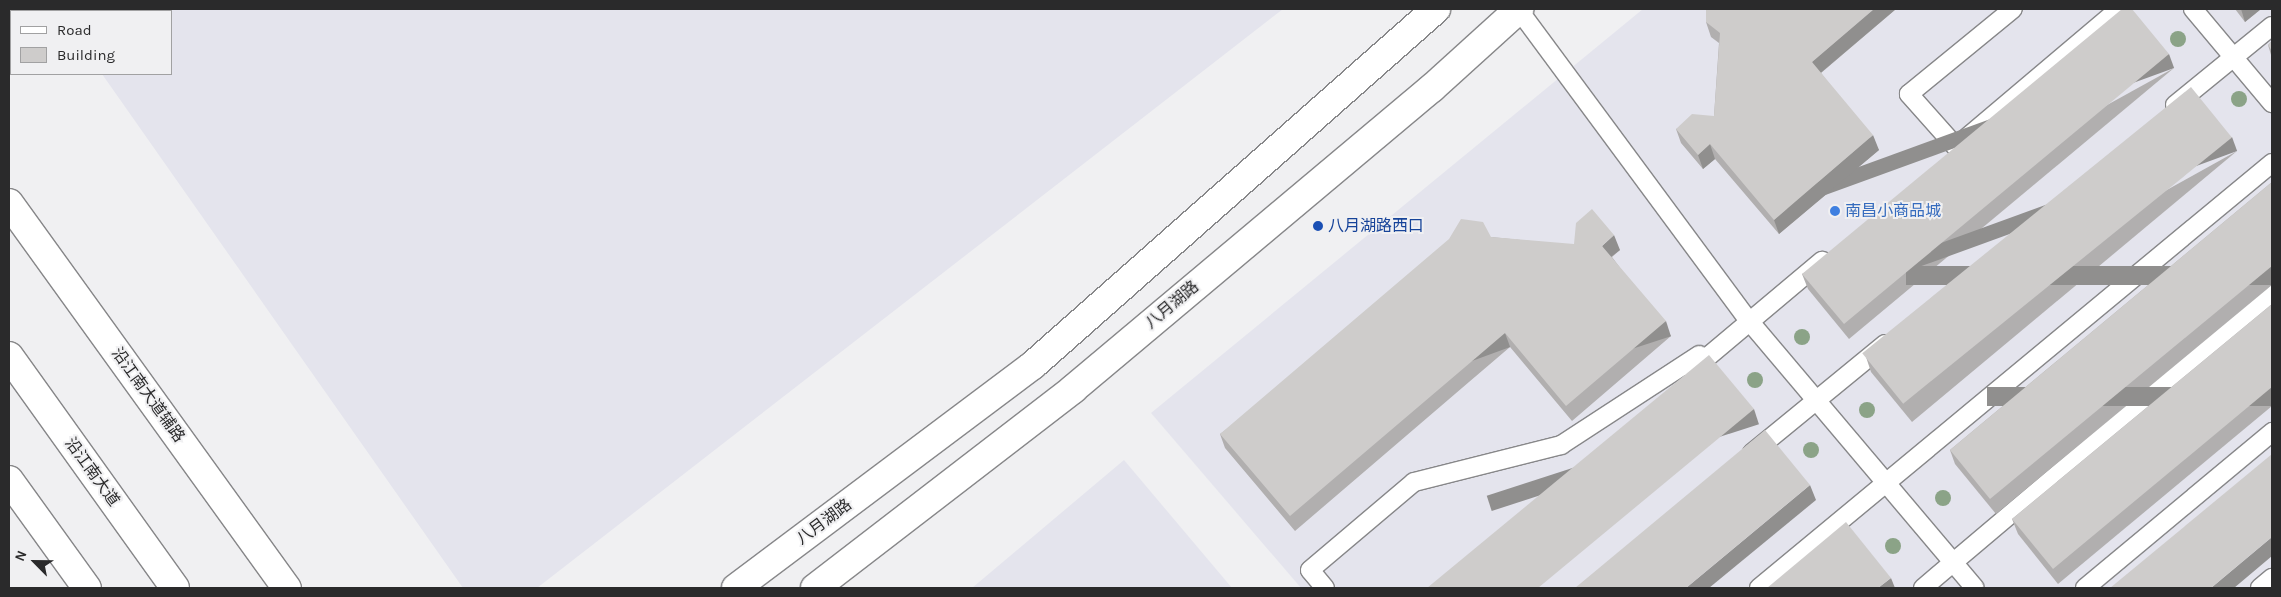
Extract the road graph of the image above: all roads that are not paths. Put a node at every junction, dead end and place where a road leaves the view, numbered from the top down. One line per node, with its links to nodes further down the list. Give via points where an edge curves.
1 (1436, 9): 30 (main road, 八月湖路, via 1033,365)
2 (1518, 9): 16 (lane); 31 (main road, 八月湖路, via 1432,88 1080,382)
3 (2013, 9): 10 (lane, via 1909,94)
4 (2119, 9): 10 (lane)
5 (2193, 9): 7 (lane)
6 (2272, 26): 7 (lane)
7 (2234, 57): 8 (lane); 9 (lane)
8 (2272, 103)
9 (2166, 114)
10 (1956, 147): 11 (lane)
11 (1940, 160)
12 (2272, 163): 24 (lane)
13 (9, 202): 29 (main road, 沿江南大道辅路)
14 (1834, 251): 16 (lane)
15 (2272, 293): 25 (lane)
16 (1750, 322): 19 (lane); 20 (lane); 32 (lane, via 1561,445 1414,482 1310,570)
17 (1900, 332): 19 (lane)
18 (9, 356): 28 (main road, 沿江南大道)
19 (1817, 400): 22 (lane); 24 (lane)
20 (1635, 417)
21 (2272, 432): 36 (lane)
22 (1740, 463)
23 (9, 480): 27 (main road)
24 (1886, 483): 25 (lane); 33 (lane)
25 (1953, 562): 34 (lane); 35 (lane)
26 (2272, 578): 37 (lane)
27 (87, 588)
28 (175, 588)
29 (287, 588)
30 (736, 588)
31 (815, 588)
32 (1325, 588)
33 (1759, 588)
34 (1923, 588)
35 (1976, 588)
36 (2085, 588)
37 (2260, 588)

